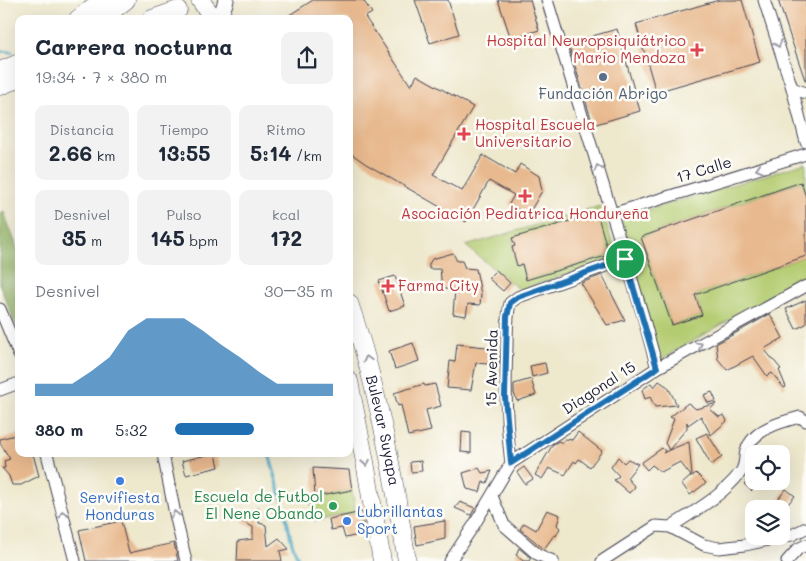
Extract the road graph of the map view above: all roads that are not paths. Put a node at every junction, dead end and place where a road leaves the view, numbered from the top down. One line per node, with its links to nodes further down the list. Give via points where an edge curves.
1 (103, 0): 8 (main road)
2 (126, 0): 9 (main road)
3 (200, 0): 11 (main road)
4 (226, 0): 12 (main road)
5 (547, 0): 20 (street, one-way to 5)
6 (764, 0): 16 (street, one-way to 16)
7 (178, 10): 10 (main road)
8 (83, 15)
9 (107, 15)
10 (164, 15)
11 (211, 15)
12 (221, 15)
13 (12, 71): 14 (main road); 15 (main road)
14 (0, 81)
15 (0, 86)
16 (792, 88): 17 (street); 18 (street)
17 (806, 94)
18 (806, 142)
19 (806, 154): 20 (street, 17 Calle, one-way to 20)
20 (612, 214): 21 (street)
21 (625, 259): 26 (street); 33 (street, 15 Avenida, via 518,297 510,303 505,397)
22 (806, 286): 26 (street, Diagonal 15, one-way to 22)
23 (0, 309): 25 (street)
24 (353, 315): 41 (main road, Bulevar Suyapa, one-way to 24, via 380,408)
25 (15, 346)
26 (657, 368): 33 (street, Diagonal 15)
27 (15, 384): 28 (street)
28 (0, 390)
29 (353, 400): 40 (main road, Bulevar Suyapa, one-way to 40)
30 (806, 420): 35 (street, via 800,417 778,423 758,434 747,448 740,474 713,500)
31 (48, 457): 38 (street, one-way to 31)
32 (164, 457): 39 (street, one-way to 32)
33 (511, 463): 34 (street, Diagonal 15)
34 (492, 496): 42 (street, Diagonal 15); 43 (street, via 504,525 537,554)
35 (670, 527): 36 (street, via 704,545 719,548 792,535); 44 (street, via 656,526)
36 (806, 528)
37 (806, 545): 45 (street)
38 (75, 561)
39 (186, 561)
40 (382, 561)
41 (408, 561)
42 (450, 561)
43 (554, 561)
44 (602, 561)
45 (788, 561)

